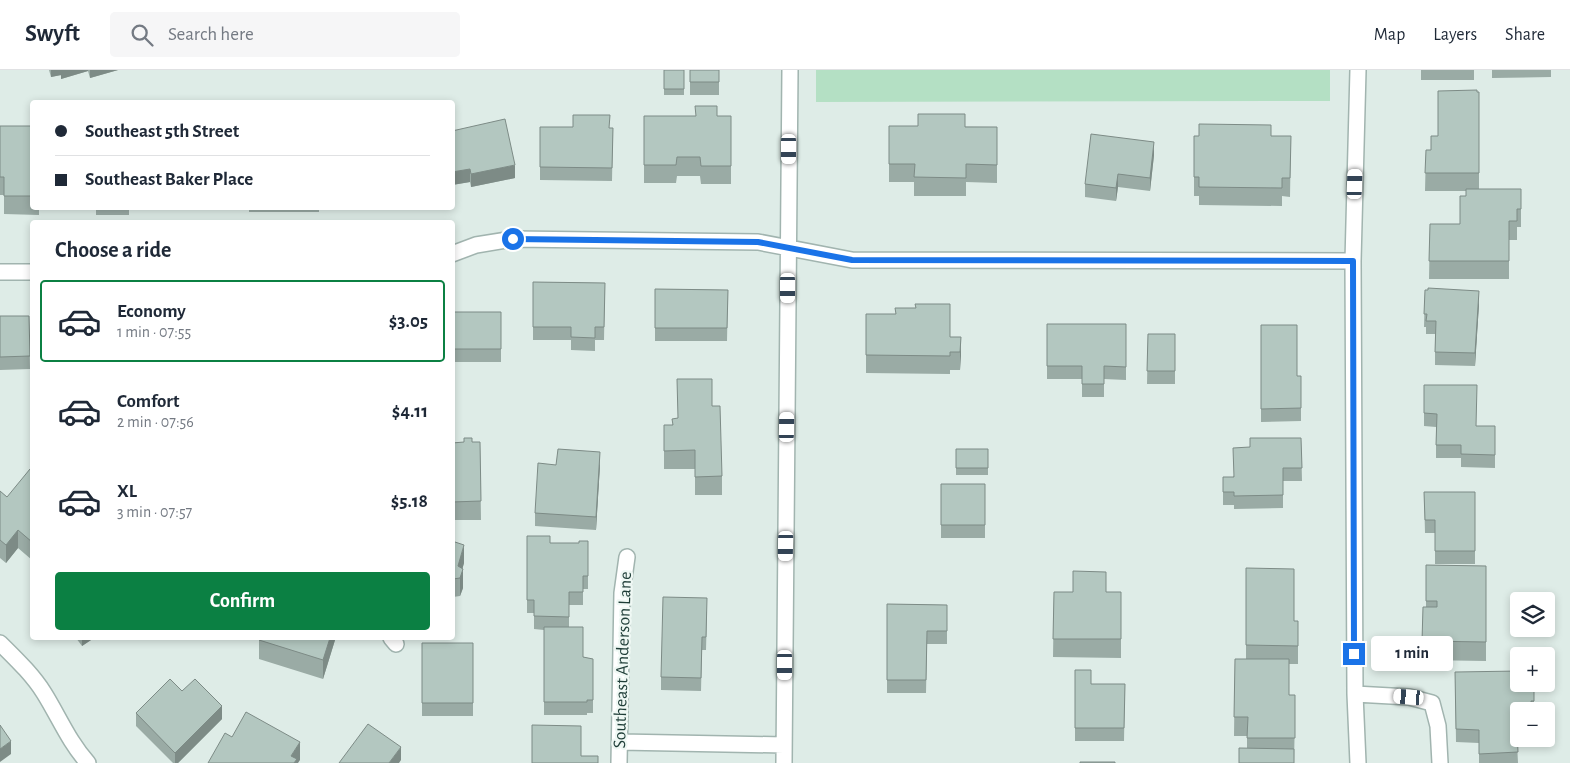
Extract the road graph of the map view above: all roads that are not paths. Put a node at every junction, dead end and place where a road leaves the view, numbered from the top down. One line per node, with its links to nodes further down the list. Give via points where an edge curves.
1 (790, 70): 3 (street)
2 (1358, 70): 5 (street)
3 (789, 248): 4 (street, via 758,242 513,239 476,245); 5 (street, via 852,260); 12 (street)
4 (455, 253)
5 (1353, 261): 10 (street)
6 (0, 272): 7 (street)
7 (30, 272)
8 (627, 557): 11 (street, Southeast Anderson Lane, via 622,593)
9 (0, 643): 13 (street, via 39,685 76,749)
10 (1355, 694): 16 (street); 17 (street, via 1409,697 1432,703 1438,726)
11 (620, 742): 12 (street); 14 (street, Southeast Anderson Lane)
12 (784, 745): 15 (street)
13 (88, 763)
14 (619, 763)
15 (784, 763)
16 (1358, 763)
17 (1440, 763)

